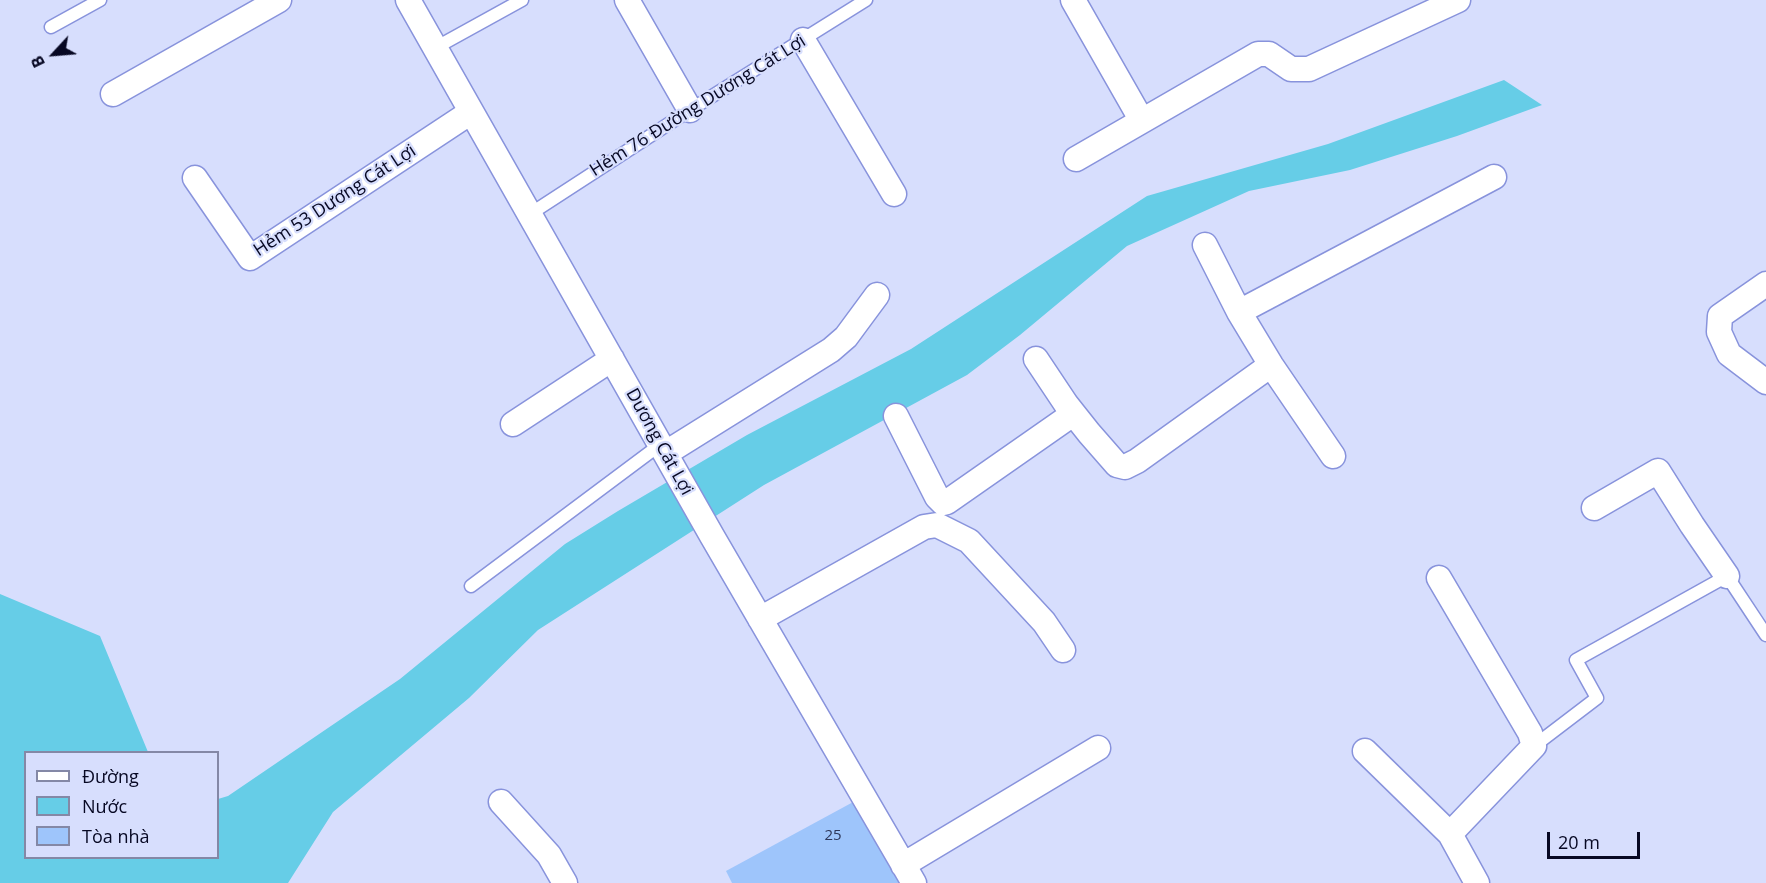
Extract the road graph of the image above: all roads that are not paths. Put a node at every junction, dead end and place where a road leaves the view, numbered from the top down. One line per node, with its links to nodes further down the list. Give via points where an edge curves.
1 (100, 0): 9 (lane)
2 (279, 0): 12 (street)
3 (408, 0): 11 (street, Dương Cát Lợi)
4 (522, 0): 11 (lane)
5 (627, 0): 13 (street)
6 (866, 0): 10 (lane, Hẻm 76 Đường Dương Cát Lợi)
7 (1073, 0): 15 (street)
8 (1458, 0): 15 (street, via 1309,69 1292,69 1269,54 1258,54)
9 (51, 27)
10 (803, 40): 13 (lane, Hẻm 76 Đường Dương Cát Lợi); 19 (street)
11 (435, 48): 14 (street, Dương Cát Lợi)
12 (113, 94)
13 (690, 110): 20 (lane, Hẻm 76 Đường Dương Cát Lợi)
14 (471, 112): 18 (street, Hẻm 53 Dương Cát Lợi, via 250,258); 20 (street, Dương Cát Lợi)
15 (1142, 121): 16 (street)
16 (1076, 159)
17 (1494, 177): 24 (street)
18 (195, 178)
19 (894, 194)
20 (530, 214): 26 (street, Dương Cát Lợi)
21 (1205, 245): 24 (street)
22 (1766, 284): 28 (street, via 1720,316 1719,332 1729,354)
23 (877, 295): 32 (street, via 846,337 831,350)
24 (1239, 312): 27 (street)
25 (1036, 358): 29 (street)
26 (612, 359): 31 (street); 32 (street, Dương Cát Lợi)
27 (1271, 365): 29 (street, via 1125,467 1116,465); 33 (street)
28 (1766, 382)
29 (1073, 414): 30 (street, via 943,503 936,497)
30 (896, 416)
31 (513, 424)
32 (666, 454): 37 (lane); 38 (street, Dương Cát Lợi)
33 (1333, 456)
34 (1594, 508): 35 (street, via 1658,471)
35 (1727, 576): 39 (lane); 41 (lane, via 1576,660 1597,698)
36 (1439, 578): 41 (street)
37 (471, 586)
38 (760, 619): 40 (street, via 924,527 937,525 969,541 1044,622); 46 (street, Dương Cát Lợi)
39 (1766, 635)
40 (1063, 650)
41 (1534, 746): 45 (street)
42 (1098, 748): 46 (street)
43 (1365, 751): 45 (street)
44 (501, 802): 47 (street, via 549,855)
45 (1450, 834): 48 (street)
46 (908, 874)
47 (565, 883)
48 (1477, 883)

